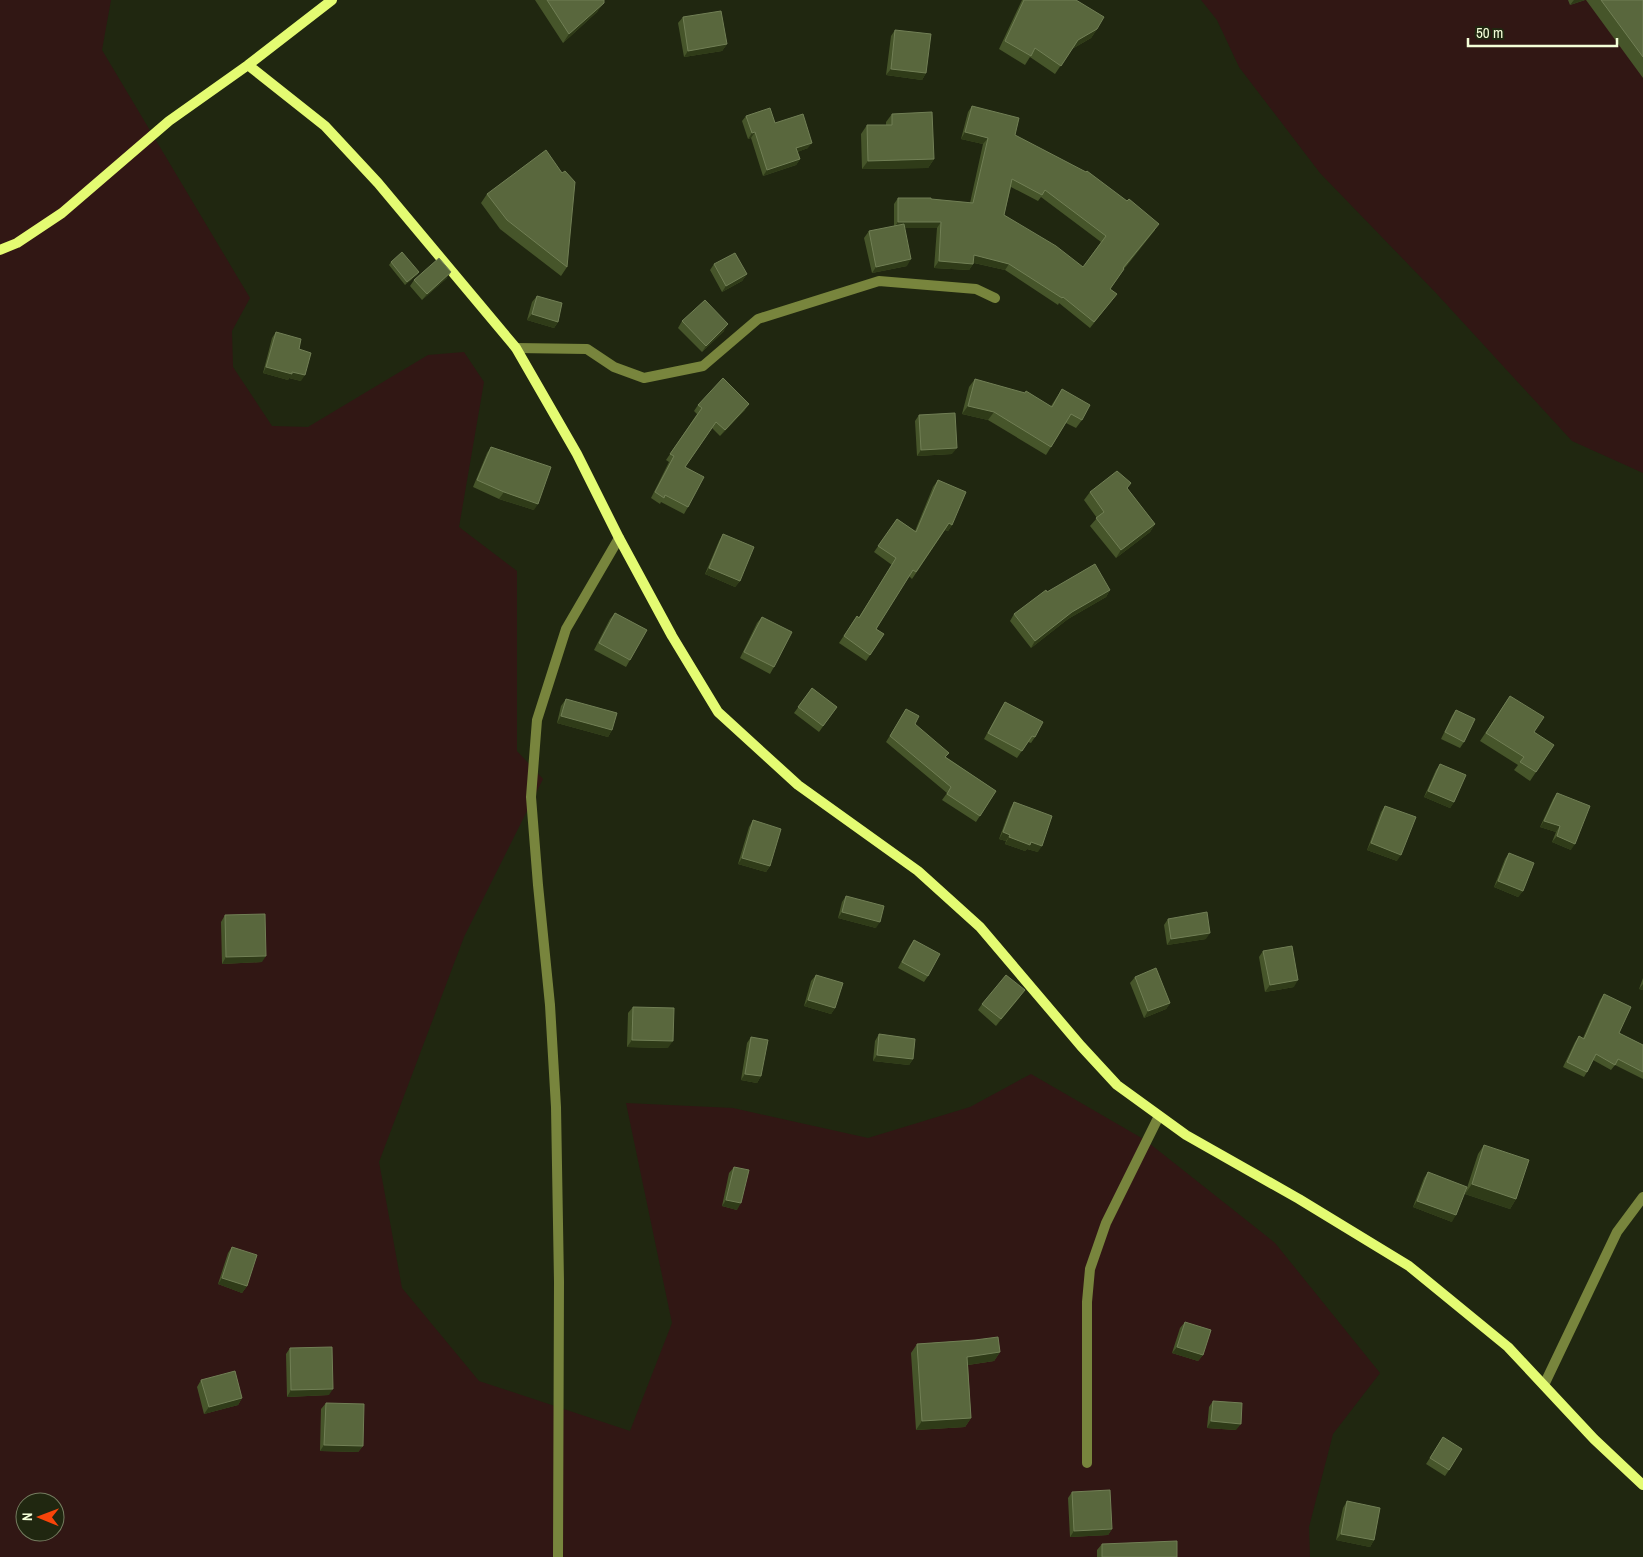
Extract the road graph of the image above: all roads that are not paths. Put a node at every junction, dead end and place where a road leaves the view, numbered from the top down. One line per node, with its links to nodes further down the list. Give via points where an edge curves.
1 (332, 0): 2 (street)
2 (248, 65): 3 (street, via 169,121 62,213 17,243); 5 (street, via 332,133)
3 (0, 250)
4 (995, 298): 5 (street, via 976,289 879,281 758,319 703,366 644,378 614,367 587,349)
5 (516, 348): 6 (street, via 577,454)
6 (619, 538): 7 (street, via 718,712 798,785 918,872 980,927 1116,1085); 12 (street, via 566,629 537,720 531,797 556,1107)
7 (1159, 1116): 9 (street, via 1409,1266 1508,1347); 10 (street, via 1106,1223 1090,1268)
8 (1643, 1198): 9 (street, via 1617,1232)
9 (1544, 1385): 11 (street)
10 (1087, 1463)
11 (1643, 1485)
12 (558, 1557)

